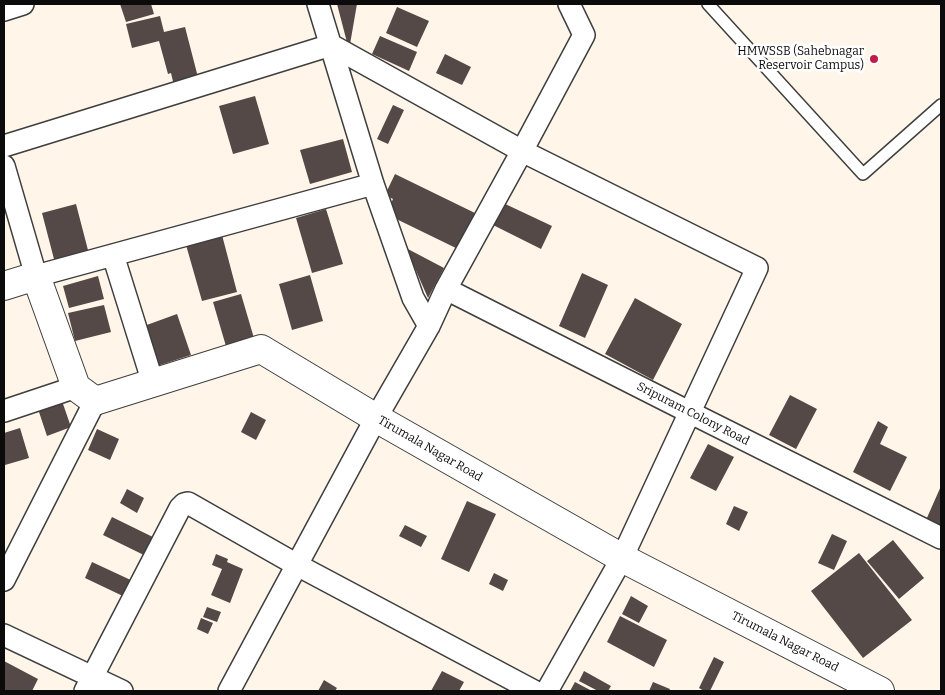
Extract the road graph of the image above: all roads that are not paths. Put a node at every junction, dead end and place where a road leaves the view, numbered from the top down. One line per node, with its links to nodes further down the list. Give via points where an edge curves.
1 (23, 4): 5 (street)
2 (318, 4): 6 (street)
3 (569, 4): 9 (street, via 584,35)
4 (708, 4): 7 (lane, via 863,174)
5 (4, 10)
6 (331, 45): 8 (street); 9 (street); 11 (street)
7 (941, 105)
8 (4, 146)
9 (522, 151): 15 (street); 20 (street, via 757,268)
10 (4, 166): 13 (street)
11 (373, 184): 12 (street); 16 (street, via 413,298)
12 (113, 255): 13 (street); 17 (street)
13 (36, 276): 14 (street); 18 (street)
14 (4, 286)
15 (446, 289): 16 (street); 20 (street, Sripuram Colony Road)
16 (428, 326): 21 (street)
17 (153, 383): 18 (street, Tirumala Nagar Road); 21 (street, Tirumala Nagar Road, via 261,349)
18 (85, 394): 19 (street); 25 (street)
19 (4, 411)
20 (691, 413): 22 (street, Sripuram Colony Road); 23 (street)
21 (376, 418): 23 (street, Tirumala Nagar Road); 24 (street)
22 (941, 538)
23 (622, 558): 31 (street); 32 (street, Tirumala Nagar Road)
24 (297, 565): 27 (street, via 184,504); 29 (street); 30 (street)
25 (4, 580)
26 (4, 635): 27 (street)
27 (89, 684): 28 (street)
28 (122, 691)
29 (229, 691)
30 (534, 691)
31 (546, 691)
32 (880, 691)

